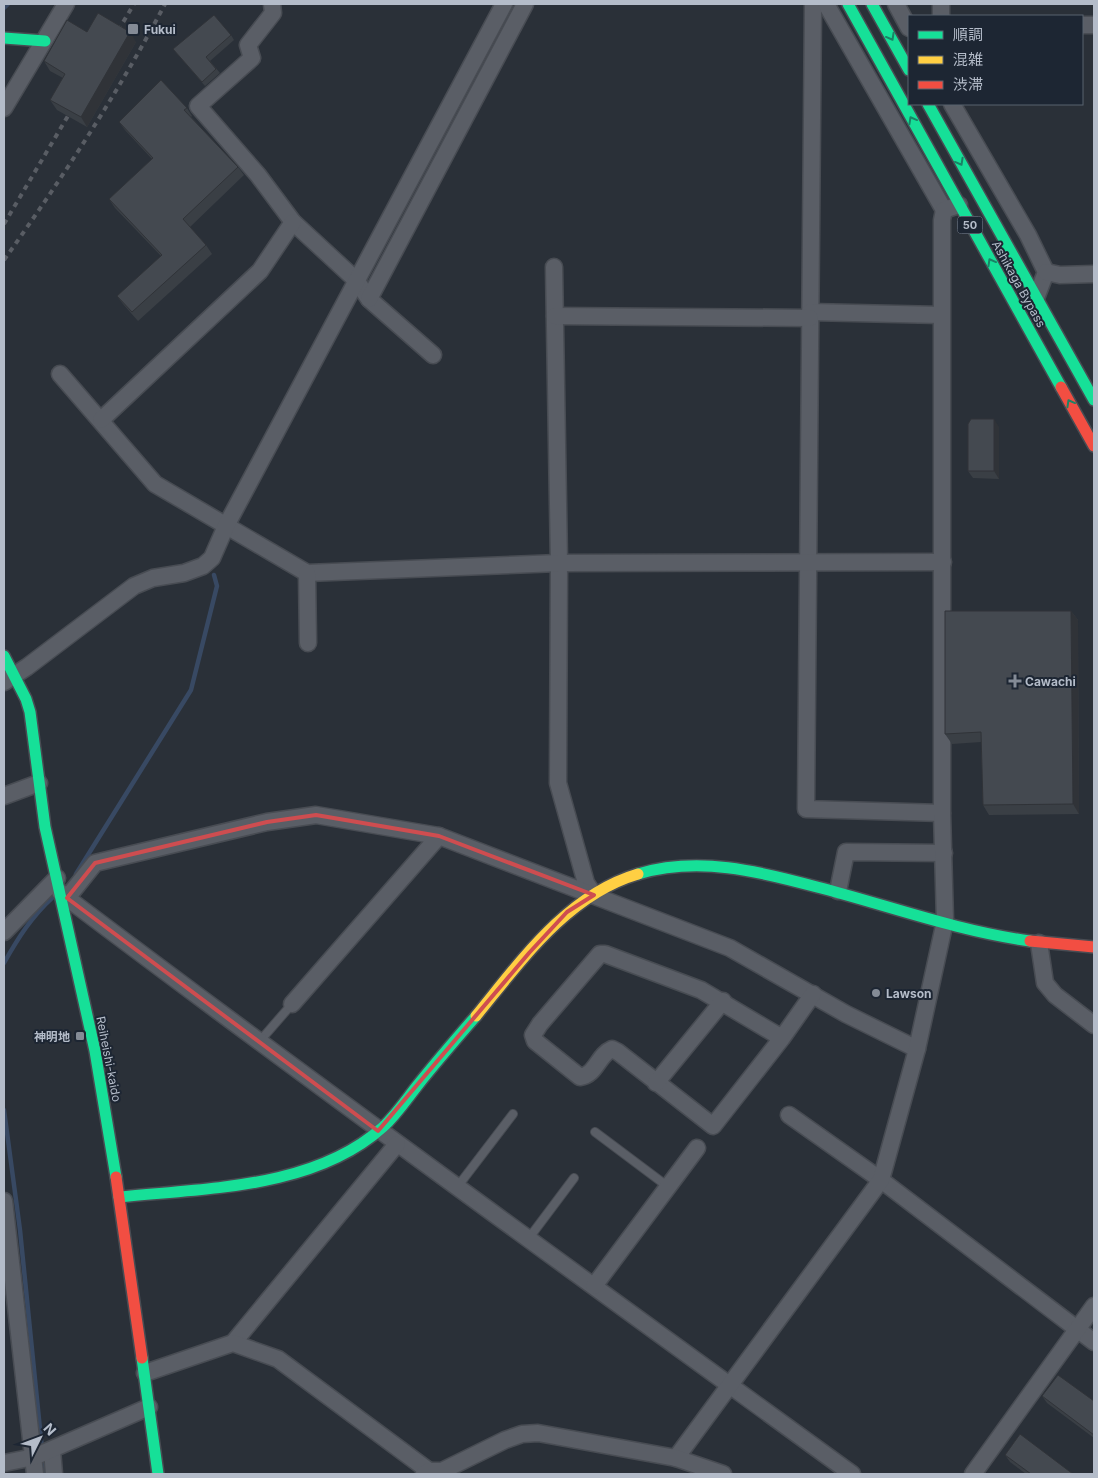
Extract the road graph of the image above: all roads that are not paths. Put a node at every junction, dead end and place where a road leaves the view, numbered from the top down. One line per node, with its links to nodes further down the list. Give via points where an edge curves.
1 (66, 4): 12 (street)
2 (272, 4): 18 (street, via 273,13 248,45 252,58 198,106 258,175)
3 (504, 4): 22 (street)
4 (525, 4): 24 (street)
5 (813, 4): 25 (street)
6 (826, 4): 17 (street)
7 (848, 4): 17 (main road, Ashikaga Bypass / 50, one-way to 7)
8 (872, 4): 13 (main road, one-way to 13)
9 (896, 4): 10 (street)
10 (908, 26)
11 (4, 38): 12 (main road)
12 (45, 40): 16 (street)
13 (908, 68)
14 (929, 105): 23 (main road, Ashikaga Bypass / 50, one-way to 23)
15 (953, 105): 20 (street)
16 (4, 108)
17 (952, 208): 26 (street, via 942,220); 32 (main road, Ashikaga Bypass / 50, one-way to 17)
18 (293, 222): 22 (street); 31 (street, via 260,271)
19 (554, 268): 27 (street)
20 (1046, 272): 21 (street); 23 (street)
21 (1094, 274)
22 (356, 280): 24 (street); 33 (street)
23 (1036, 298): 30 (main road, Ashikaga Bypass / 50)
24 (369, 299): 28 (street)
25 (810, 315): 26 (street); 27 (street); 34 (street)
26 (941, 315): 35 (street)
27 (554, 316): 36 (street)
28 (433, 355)
29 (60, 374): 31 (street)
30 (1094, 400)
31 (101, 420): 33 (street, via 155,484)
32 (1094, 446)
33 (226, 526): 37 (street); 40 (street, via 212,558 203,566 153,578 121,593)
34 (806, 562): 35 (street); 36 (street); 43 (street, via 806,809)
35 (942, 562): 43 (street)
36 (559, 563): 37 (street); 48 (street, via 558,782 586,883)
37 (307, 573): 38 (street)
38 (308, 644)
39 (4, 656): 40 (main road, Reiheishi-kaido)
40 (9, 678): 41 (main road, Reiheishi-kaido, via 30,712)
41 (39, 783): 42 (street); 46 (main road, Reiheishi-kaido, via 45,827)
42 (4, 796)
43 (942, 813): 45 (street)
44 (439, 836): 46 (street, via 316,814 267,822 96,863); 48 (street); 55 (street)
45 (944, 854): 47 (street, via 846,852); 49 (street)
46 (60, 887): 50 (street); 58 (street); 71 (main road, Reiheishi-kaido, via 95,1051)
47 (838, 891): 48 (main road, via 730,865 698,864 645,871 617,880); 49 (main road)
48 (594, 895): 53 (street, via 730,948); 63 (main road, via 567,912 529,953)
49 (945, 921): 51 (main road); 59 (street)
50 (5, 935)
51 (1039, 944): 52 (main road); 56 (street, via 1045,983 1055,995)
52 (1094, 947)
53 (813, 994): 57 (street); 59 (street)
54 (723, 1001): 57 (street); 60 (street); 60 (street, via 693,986 600,954 533,1035 535,1041 580,1077 586,1076 612,1049)
55 (292, 1004): 58 (lane)
56 (1094, 1025)
57 (782, 1038): 60 (street, via 713,1126)
58 (259, 1042): 63 (street)
59 (917, 1049): 68 (street)
60 (656, 1083)
61 (514, 1114): 69 (lane)
62 (789, 1115): 68 (street)
63 (378, 1131): 65 (street); 71 (main road, via 330,1161 295,1172 240,1183)
64 (595, 1132): 70 (lane)
65 (397, 1144): 69 (street); 78 (street)
66 (697, 1148): 70 (street)
67 (574, 1178): 73 (lane)
68 (881, 1180): 76 (street); 80 (street)
69 (458, 1186): 73 (street)
70 (668, 1186): 74 (street)
71 (119, 1197): 79 (main road, Reiheishi-kaido)
72 (4, 1201): 82 (street)
73 (530, 1238): 74 (street)
74 (594, 1286): 80 (street)
75 (1094, 1306): 76 (street)
76 (1078, 1328): 77 (street); 91 (street)
77 (1094, 1342)
78 (233, 1343): 79 (street); 85 (street, via 278,1359)
79 (145, 1373): 81 (main road, Reiheishi-kaido)
80 (730, 1386): 83 (street); 90 (street)
81 (149, 1407): 82 (street); 88 (main road, Reiheishi-kaido)
82 (43, 1454): 84 (street); 86 (street); 87 (street)
83 (676, 1458): 85 (street, via 538,1432 505,1440); 89 (street)
84 (4, 1463)
85 (434, 1473)
86 (35, 1474)
87 (54, 1474)
88 (158, 1474)
89 (723, 1474)
90 (852, 1474)
91 (973, 1474)

